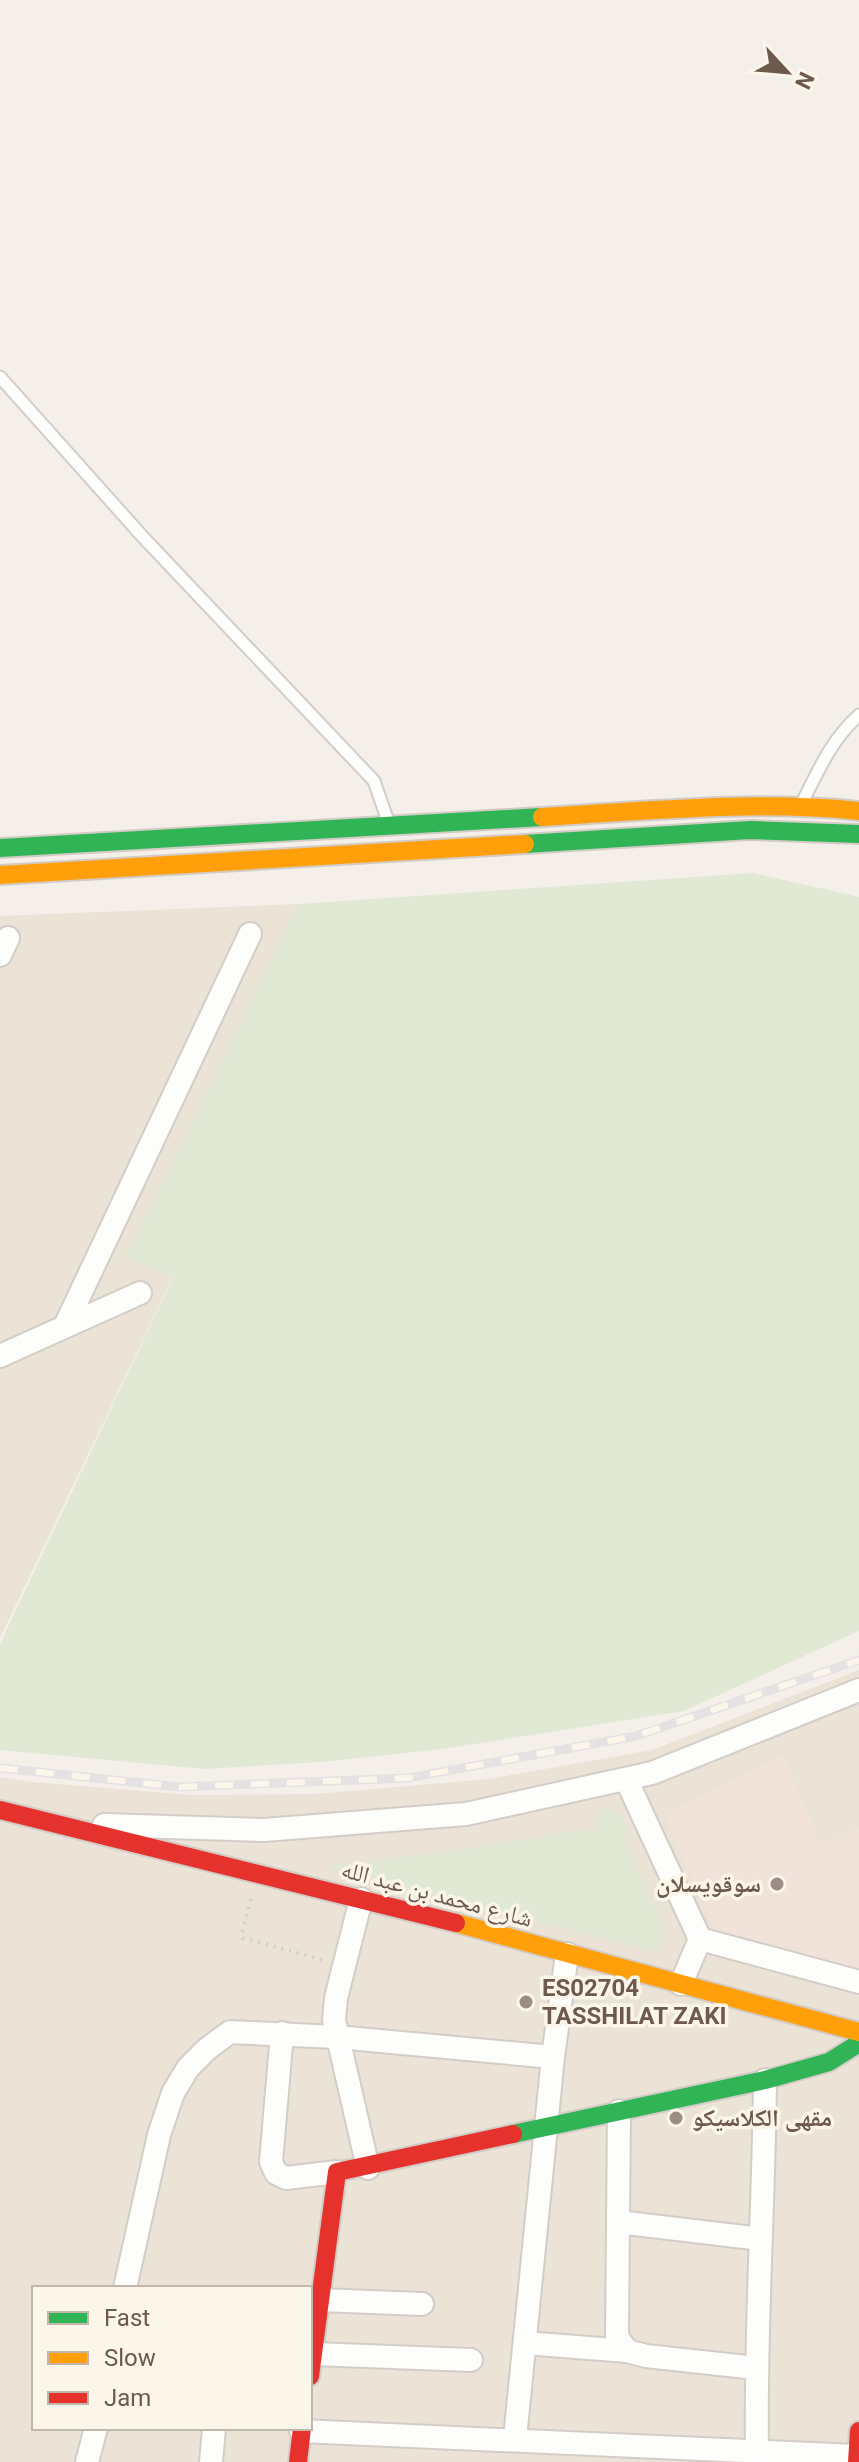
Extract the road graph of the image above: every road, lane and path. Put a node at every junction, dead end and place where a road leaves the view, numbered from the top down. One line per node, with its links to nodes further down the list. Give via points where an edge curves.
1 (0, 377): 7 (lane, via 374,781)
2 (859, 715): 3 (lane)
3 (845, 728): 4 (lane); 5 (lane)
4 (859, 728)
5 (802, 805): 6 (street); 7 (street); 8 (lane)
6 (859, 811)
7 (389, 824): 10 (street)
8 (798, 830): 9 (street); 11 (street)
9 (859, 834)
10 (0, 848)
11 (0, 875)
12 (250, 934): 14 (street)
13 (140, 1293): 14 (street)
14 (66, 1324): 15 (street)
15 (0, 1356)
16 (859, 1690): 17 (street)
17 (626, 1779): 19 (street, via 466,1814 264,1830); 22 (street)
18 (0, 1810): 19 (street, شارع محمد بن عبد الله)
19 (55, 1824): 20 (street, شارع محمد بن عبد الله)
20 (258, 1874): 21 (street, شارع محمد بن عبد الله); 24 (path, via 243,1938)
21 (361, 1899): 23 (street, شارع محمد بن عبد الله); 24 (street)
22 (700, 1939): 25 (street); 26 (street)
23 (567, 1954): 26 (street, شارع محمد بن عبد الله); 31 (street)
24 (345, 1965): 29 (street, via 336,1998)
25 (859, 1982)
26 (681, 1984): 27 (street, شارع محمد بن عبد الله)
27 (859, 2032)
28 (282, 2033): 29 (street); 36 (street, via 271,2162 286,2178); 39 (street, via 230,2032 188,2068 159,2135)
29 (337, 2037): 31 (street); 35 (street)
30 (859, 2043): 32 (street, via 829,2062)
31 (553, 2057): 34 (street)
32 (765, 2080): 33 (street); 38 (street)
33 (619, 2111): 34 (street); 37 (street)
34 (546, 2128): 35 (street); 42 (street)
35 (368, 2168): 36 (street)
36 (337, 2172): 40 (street)
37 (618, 2222): 38 (street); 43 (street, via 617,2337)
38 (761, 2239): 46 (street)
39 (125, 2286)
40 (320, 2300): 41 (street); 45 (street)
41 (422, 2304)
42 (525, 2343): 43 (street); 52 (street)
43 (627, 2351): 46 (street)
44 (471, 2360): 45 (street)
45 (312, 2365)
46 (756, 2368): 53 (street)
47 (312, 2429): 52 (street)
48 (95, 2430): 55 (street)
49 (214, 2430): 56 (street)
50 (302, 2430): 57 (street)
51 (859, 2431): 54 (street)
52 (515, 2438): 53 (street)
53 (757, 2450): 54 (street)
54 (857, 2459)
55 (87, 2462)
56 (211, 2462)
57 (298, 2462)

